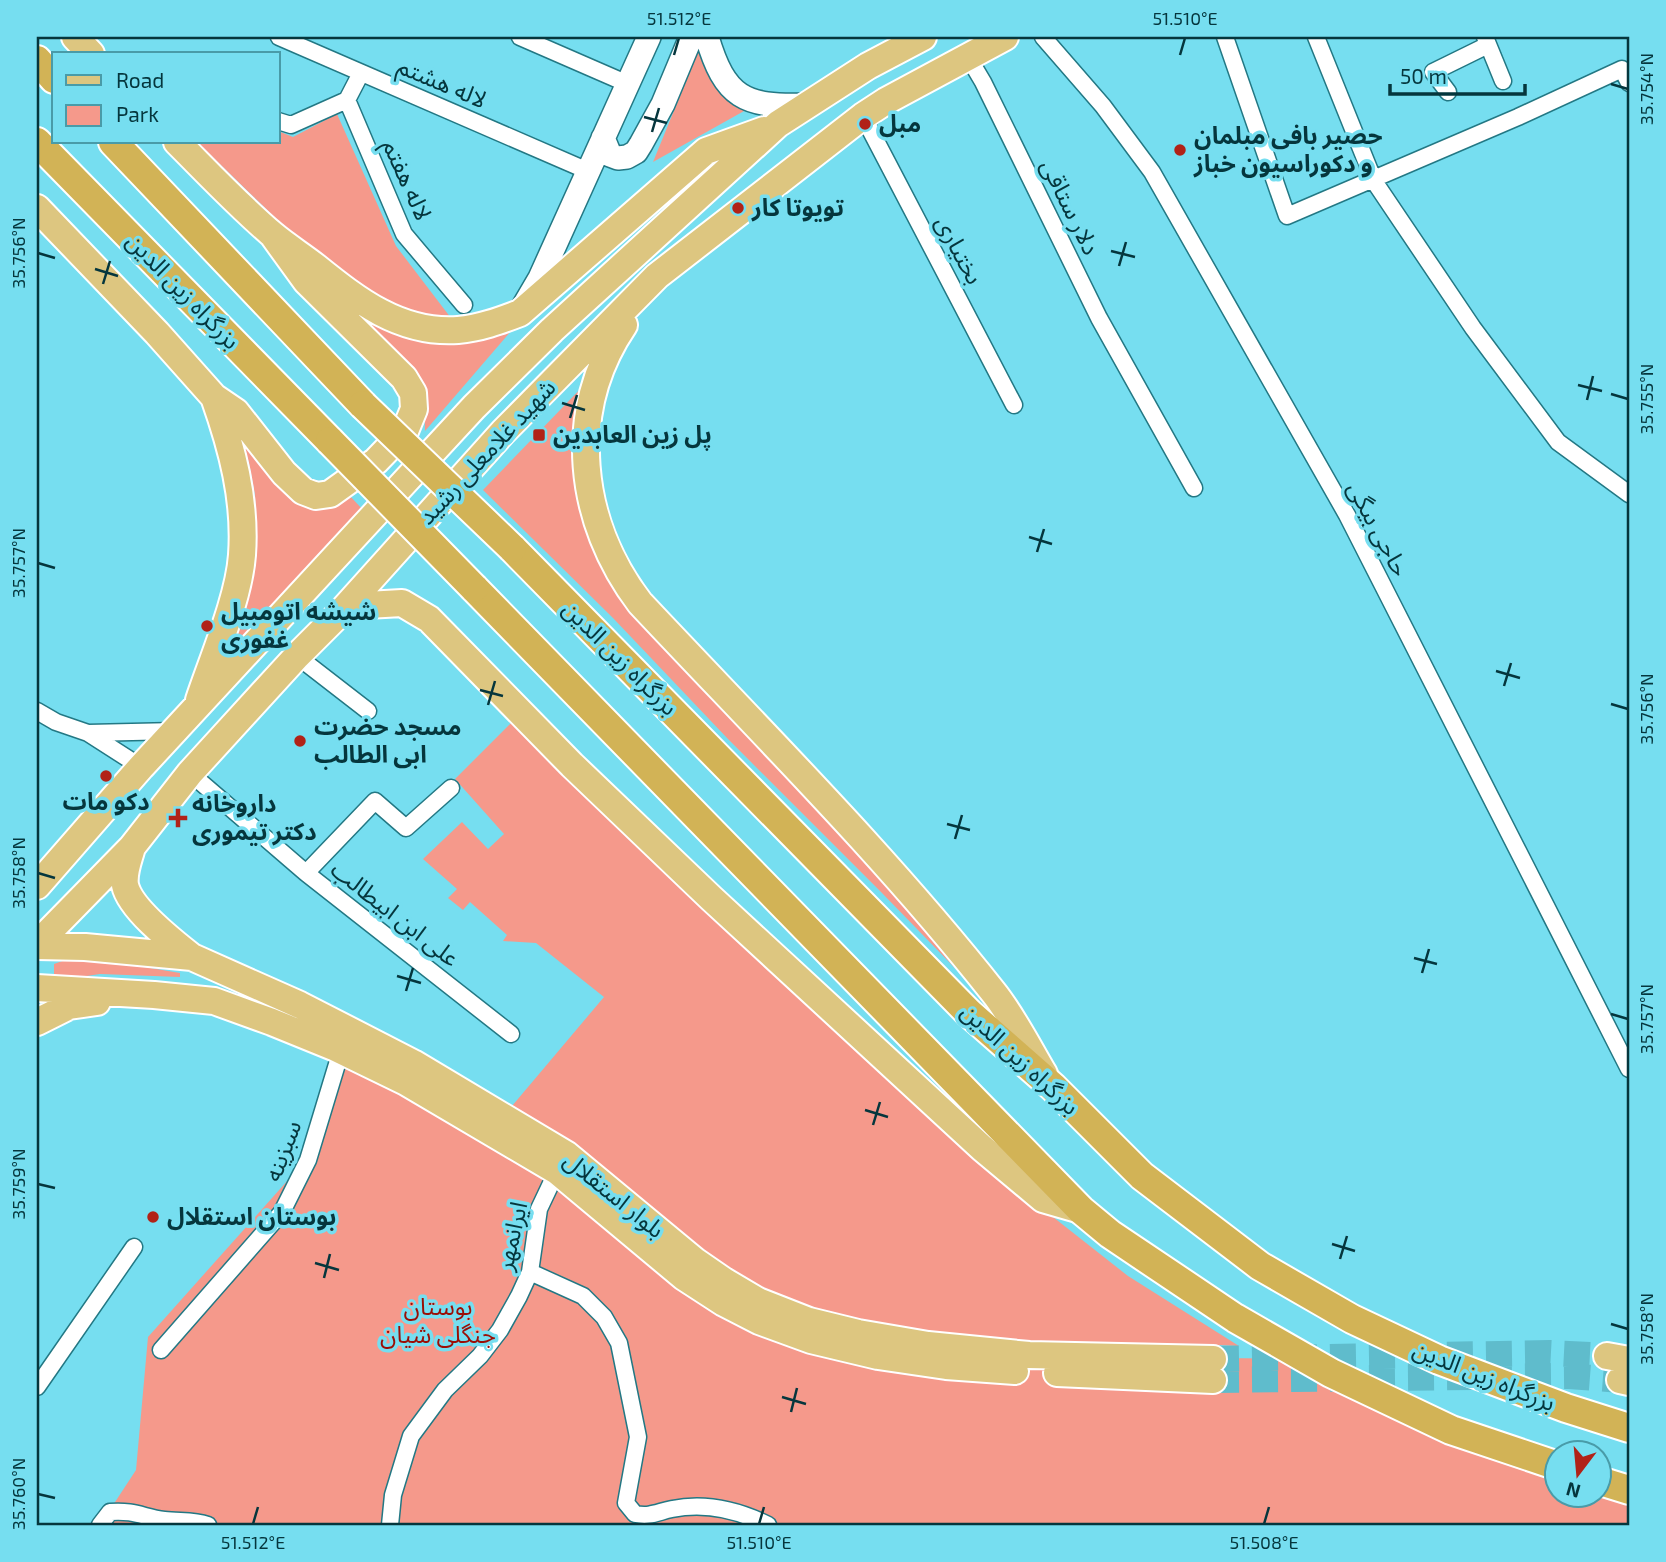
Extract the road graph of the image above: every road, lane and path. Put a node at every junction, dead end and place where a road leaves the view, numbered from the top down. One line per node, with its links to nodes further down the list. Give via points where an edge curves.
1 (75, 37): 13 (main road)
2 (279, 37): 16 (street, لاله هشتم)
3 (520, 37): 20 (street)
4 (649, 37): 20 (main road)
5 (691, 37): 27 (main road, via 663,104 636,152 627,157 610,155)
6 (707, 37): 23 (main road, via 718,71 737,93 751,101 779,106)
7 (923, 37): 23 (main road, شهید غلامعلی رشید)
8 (1005, 37): 14 (main road, شهید غلامعلی رشید)
9 (1044, 37): 65 (street, حاجی بیگی, via 1103,106 1158,183 1347,515)
10 (1225, 37): 32 (street, via 1287,216)
11 (1316, 37): 32 (street)
12 (1487, 41): 19 (street); 21 (street, via 1433,72)
13 (89, 52)
14 (967, 55): 24 (main road, شهید غلامعلی رشید); 40 (street, دلار ستاقی, via 1099,318)
15 (37, 60): 18 (highway)
16 (361, 73): 22 (street); 31 (street, لاله هشتم)
17 (1626, 76): 32 (street)
18 (52, 77)
19 (1503, 81)
20 (628, 84): 27 (main road)
21 (1448, 92)
22 (348, 100): 25 (street, via 291,125); 36 (street, لاله هفتم, via 404,234)
23 (806, 105): 26 (main road, شهید غلامعلی رشید)
24 (863, 117): 35 (main road, شهید غلامعلی رشید); 39 (street, بختیاری)
25 (280, 122)
26 (778, 124): 37 (main road, via 706,151); 42 (main road, شهید غلامعلی رشید, via 552,330)
27 (603, 138): 31 (main road)
28 (37, 142): 68 (highway, بزرگراه زین الدین, bridge)
29 (115, 144): 66 (highway, بزرگراه زین الدین, bridge, via 363,405 512,548 969,1013)
30 (179, 144): 34 (main road)
31 (588, 171): 37 (main road)
32 (1374, 181): 41 (street, via 1473,328 1558,442)
33 (37, 208): 38 (main road)
34 (272, 234): 37 (main road, via 357,300 406,322 456,330); 38 (main road, via 306,281 404,378 413,393 414,410 405,431 376,461 330,494 316,496 303,491 284,473 236,412)
35 (657, 276): 43 (main road, شهید غلامعلی رشید, via 503,432); 66 (main road, via 610,346 596,375 589,409 586,452 591,494 597,522 625,583 790,759 995,994)
36 (464, 305)
37 (520, 313)
38 (214, 397): 47 (main road, via 230,442 242,501 242,556)
39 (1014, 405)
40 (1194, 488)
41 (1629, 494)
42 (379, 511): 43 (main road, via 379,538); 47 (main road, شهید غلامعلی رشید)
43 (386, 561): 44 (main road); 45 (main road, شهید غلامعلی رشید)
44 (402, 603): 45 (main road); 68 (main road, via 429,619 691,879 982,1148 1043,1199)
45 (342, 611): 46 (main road, شهید غلامعلی رشید)
46 (297, 656): 49 (street); 53 (main road, شهید غلامعلی رشید)
47 (197, 708): 50 (main road, شهید غلامعلی رشید)
48 (37, 711): 51 (street)
49 (368, 711)
50 (176, 731): 51 (street); 52 (main road, شهید غلامعلی رشید)
51 (88, 733): 52 (street)
52 (141, 767): 57 (main road, شهید غلامعلی رشید)
53 (190, 773): 55 (main road, شهید غلامعلی رشید); 56 (street, علی ابن ابیطالب)
54 (451, 788): 56 (street, via 406,828 375,801)
55 (132, 847): 58 (main road, شهید غلامعلی رشید); 59 (main road, via 125,885 131,898)
56 (306, 873): 63 (street, علی ابن ابیطالب)
57 (37, 886)
58 (37, 945): 59 (main road, بلوار استقلال)
59 (192, 957): 67 (main road, بلوار استقلال, via 413,1063 567,1155 695,1261 747,1295 783,1311 833,1327 928,1345 1213,1369 1021,1372 878,1356 811,1340 759,1321 714,1297)
60 (37, 988): 61 (main road, بلوار استقلال)
61 (154, 995): 62 (main road, via 69,1006); 64 (main road, بلوار استقلال, via 214,1001)
62 (37, 1022)
63 (511, 1034)
64 (341, 1051): 67 (main road, بلوار استقلال, via 406,1082); 71 (street, سبزینه, via 308,1160 282,1212)
65 (1629, 1069)
66 (1053, 1087): 73 (highway, بزرگراه زین الدین, via 1142,1176 1260,1266 1352,1319 1439,1360)
67 (557, 1171): 70 (street, ایرانمهر, via 538,1209)
68 (1081, 1210): 74 (highway, via 1235,1318 1331,1373 1451,1430)
69 (134, 1247): 72 (street)
70 (530, 1272): 77 (street, ایرانمهر, via 500,1329 411,1436 393,1495); 78 (street, via 583,1296 604,1317 619,1343 638,1437 626,1503 635,1514 650,1516 696,1506 719,1508)
71 (162, 1350)
72 (37, 1387)
73 (1629, 1428)
74 (1544, 1461)
75 (100, 1525): 76 (street, via 110,1512 129,1511)
76 (208, 1525)
77 (390, 1525)
78 (768, 1525)

